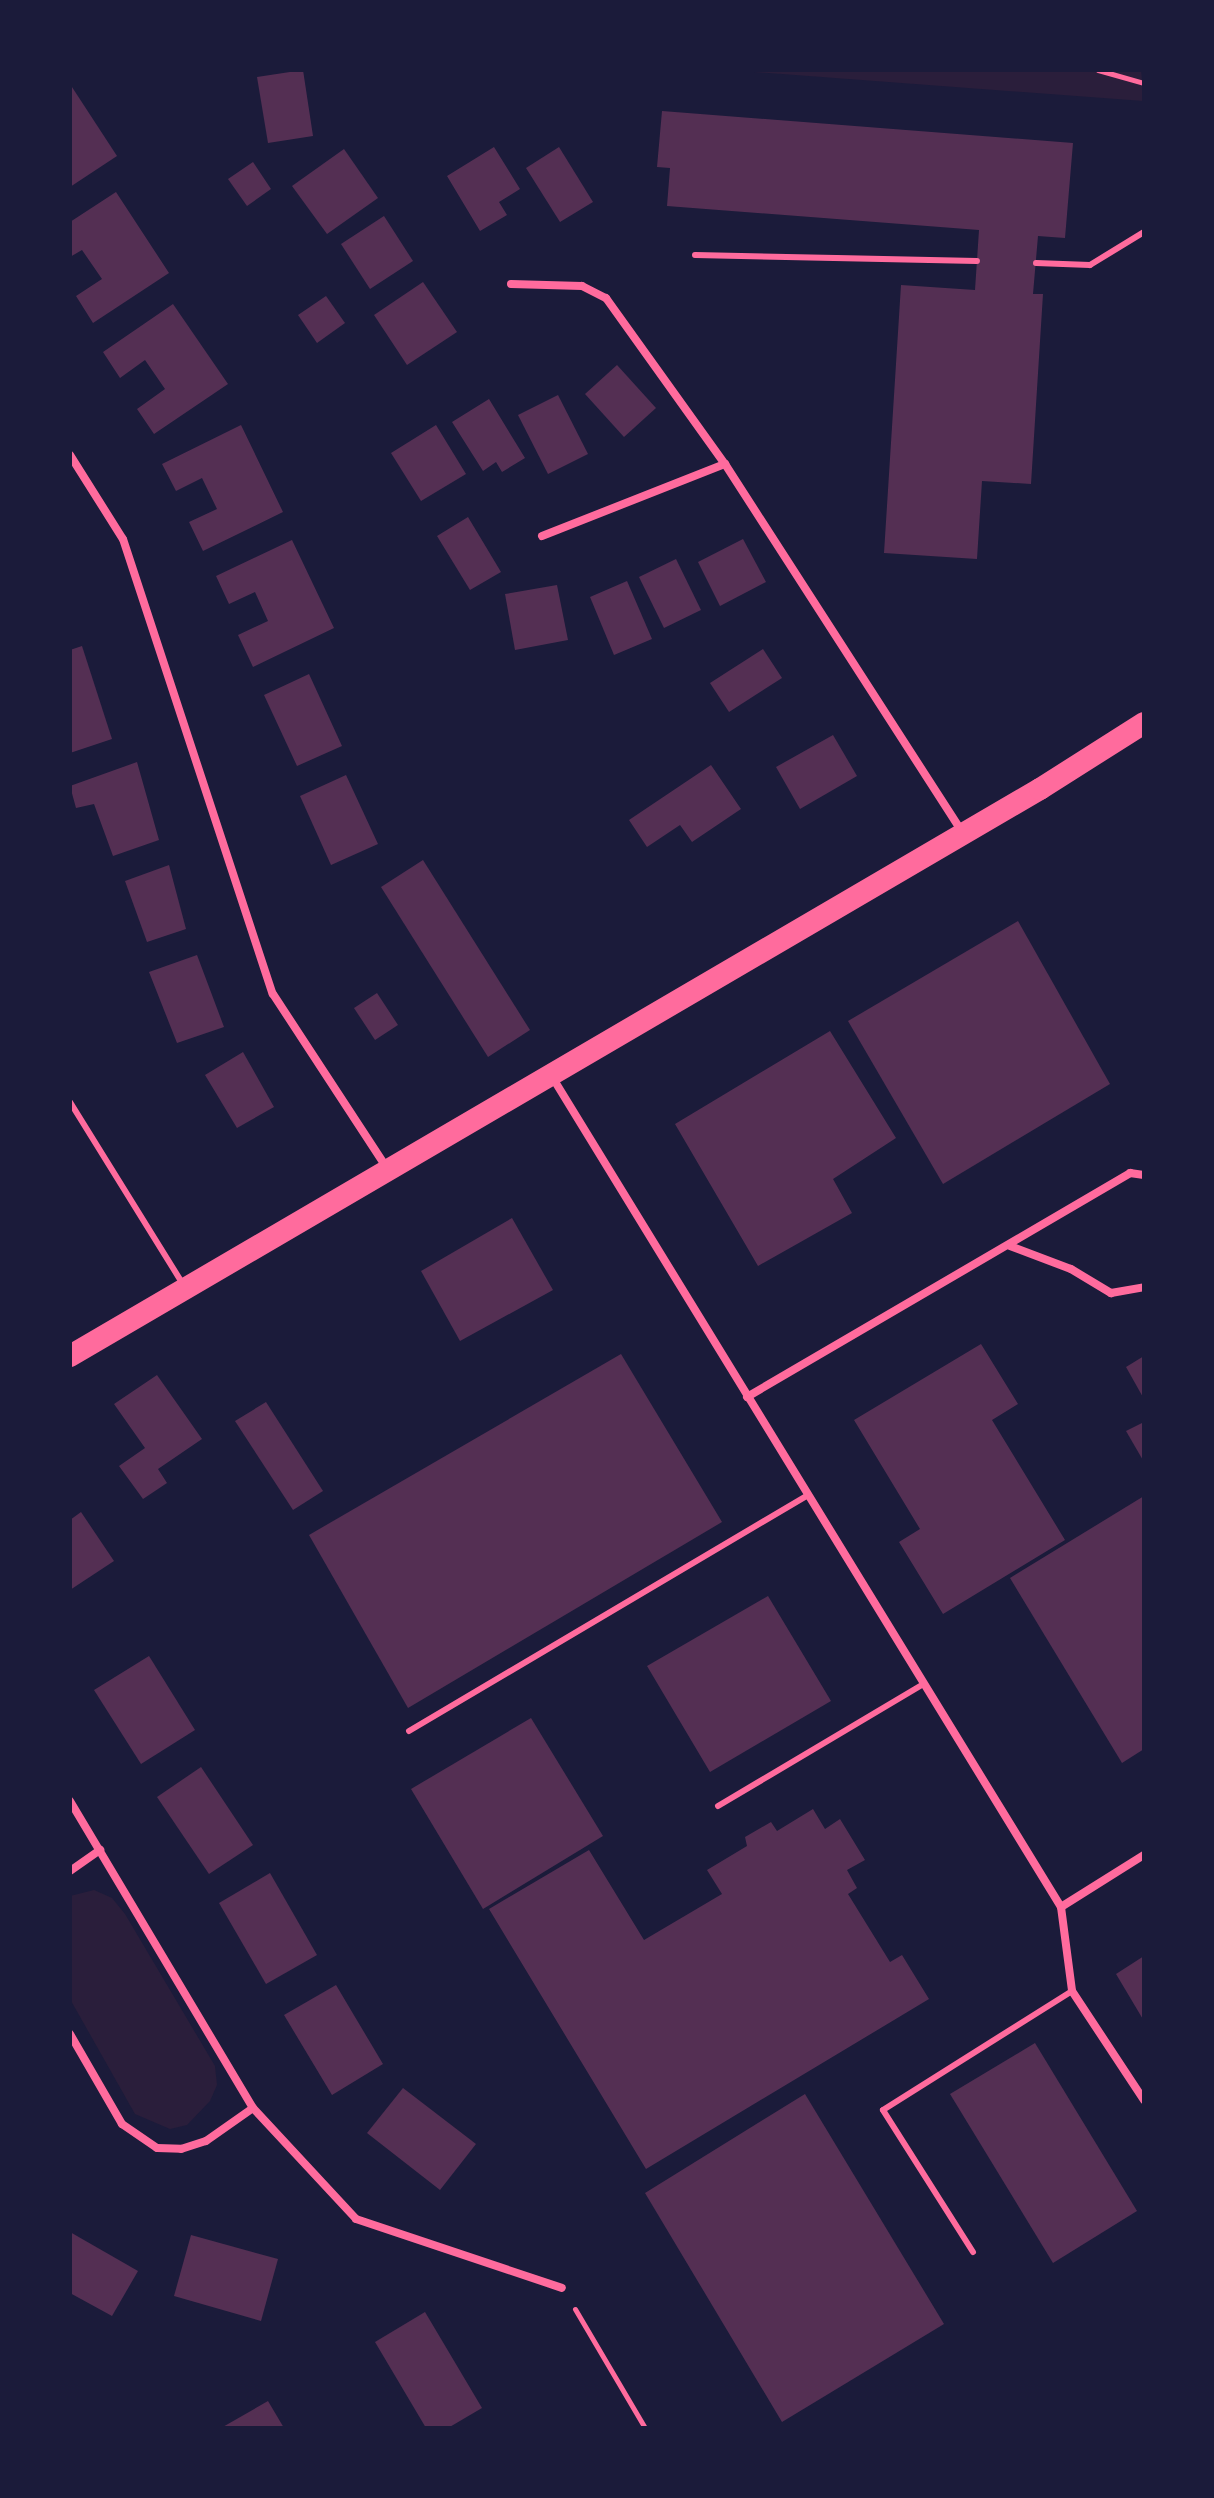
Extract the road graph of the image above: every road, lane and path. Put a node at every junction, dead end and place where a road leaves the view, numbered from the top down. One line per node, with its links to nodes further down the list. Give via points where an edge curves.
1 (1098, 70): 2 (path)
2 (1144, 83)
3 (1144, 232): 6 (lane, via 1090,265)
4 (695, 255): 5 (lane)
5 (977, 261)
6 (1036, 263)
7 (511, 284): 9 (street, via 582,286 606,298)
8 (70, 455): 15 (street, via 123,539 273,994)
9 (725, 464): 10 (street); 12 (street)
10 (542, 536)
11 (1144, 723): 12 (highway)
12 (963, 834): 13 (highway)
13 (551, 1075): 15 (highway); 21 (street)
14 (70, 1102): 19 (lane)
15 (386, 1168): 19 (highway)
16 (1144, 1175): 17 (street, via 1130,1173)
17 (1010, 1246): 18 (street, via 1071,1269 1111,1293); 21 (street)
18 (1144, 1287)
19 (185, 1288): 20 (highway)
20 (70, 1356)
21 (747, 1397): 22 (street)
22 (807, 1496): 23 (street); 24 (lane)
23 (922, 1685): 26 (lane); 30 (street)
24 (409, 1731)
25 (70, 1801): 27 (street)
26 (718, 1806)
27 (100, 1850): 29 (street); 34 (street)
28 (1144, 1855): 30 (street)
29 (70, 1871)
30 (1061, 1907): 31 (street)
31 (1072, 1991): 33 (street); 35 (lane, via 883,2110)
32 (70, 2034): 34 (street, via 122,2124 157,2148 181,2149 206,2141)
33 (1144, 2100)
34 (253, 2108): 36 (street, via 356,2219)
35 (973, 2252)
36 (562, 2288): 37 (path)
37 (645, 2428)

